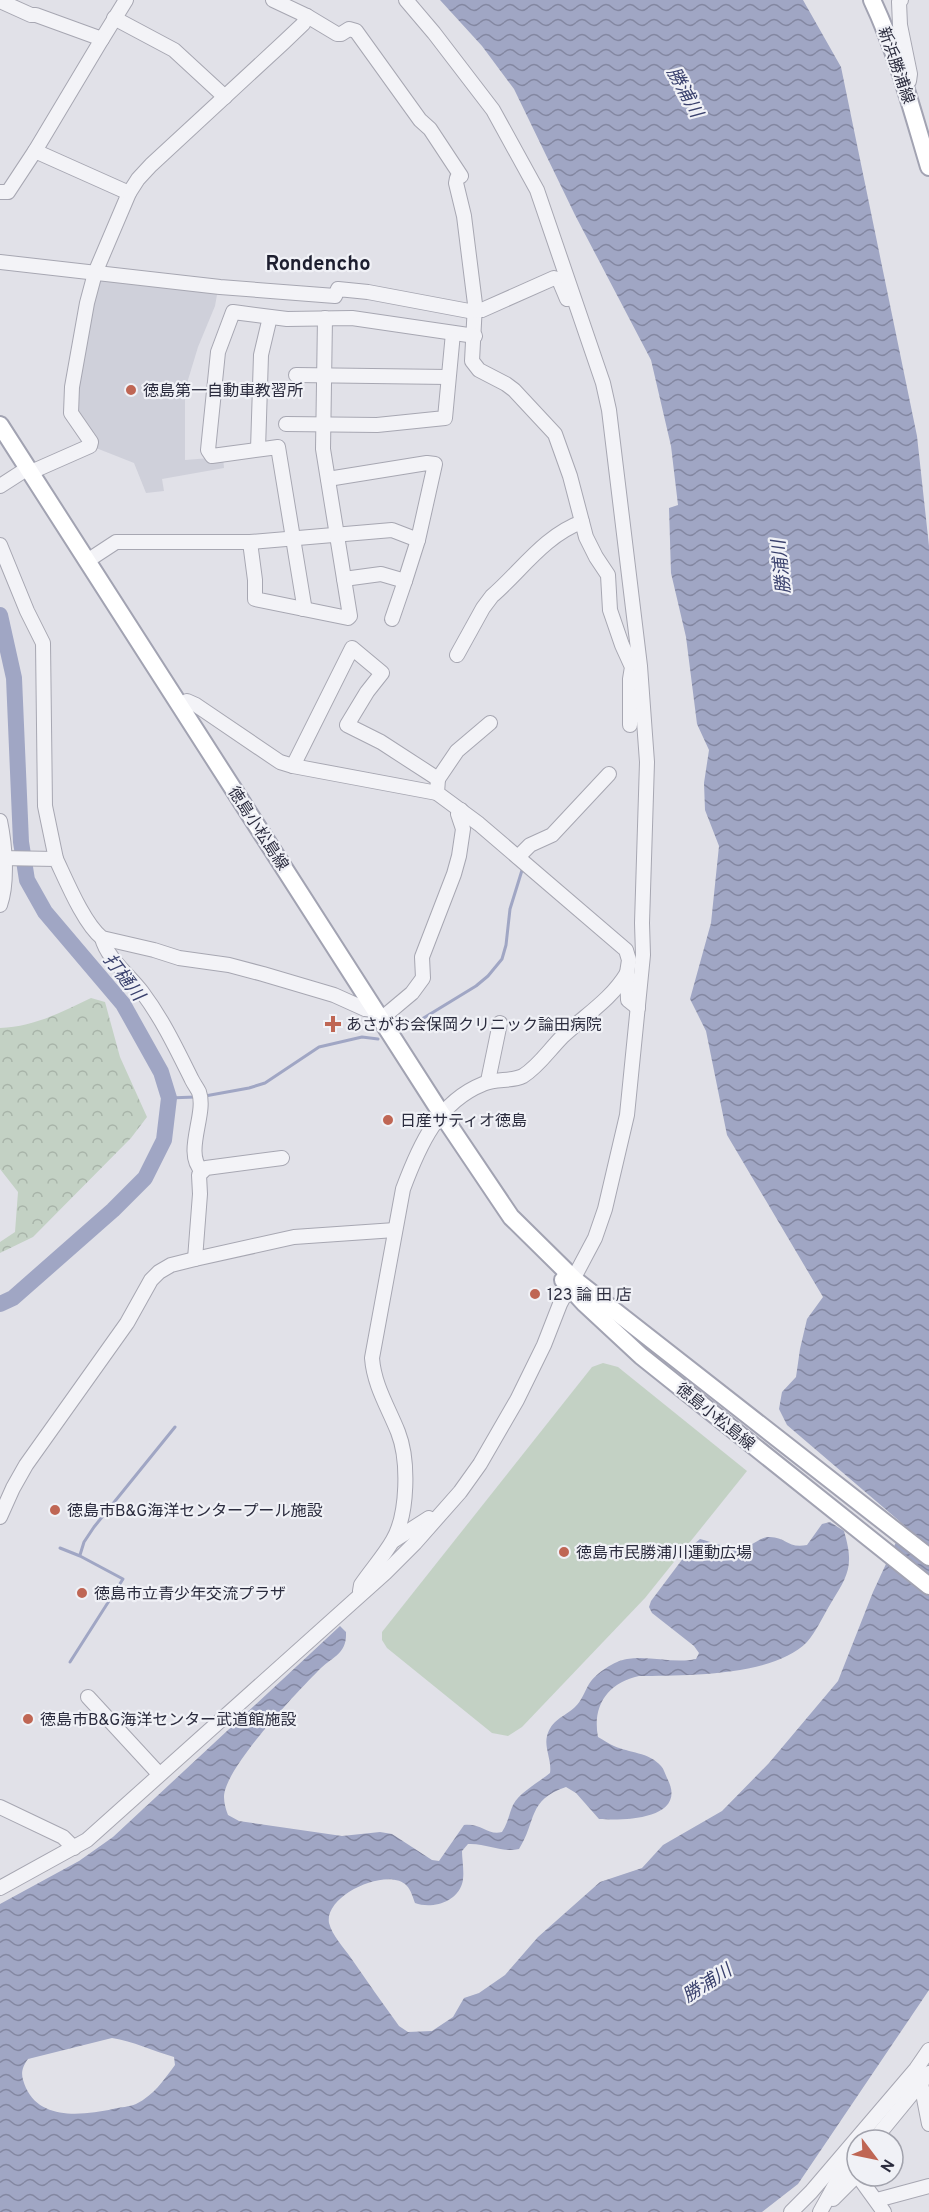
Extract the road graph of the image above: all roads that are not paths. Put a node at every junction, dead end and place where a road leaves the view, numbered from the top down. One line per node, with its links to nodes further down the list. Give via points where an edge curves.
1 (126, 0): 8 (street)
2 (273, 0): 7 (street)
3 (406, 0): 18 (street, via 478,88 504,128 537,190)
4 (872, 0): 10 (main road, 新浜勝浦線)
5 (901, 0): 10 (street, via 900,25 910,74)
6 (0, 1): 9 (street)
7 (307, 16): 11 (street); 19 (street, via 337,34 349,29 356,31 461,176 456,183)
8 (114, 18): 9 (street); 11 (street, via 174,50)
9 (102, 39): 12 (street)
10 (904, 84): 13 (main road, 新浜勝浦線)
11 (225, 97): 15 (street, via 151,165)
12 (35, 151): 14 (street, via 8,192); 15 (street)
13 (929, 167)
14 (0, 192)
15 (129, 193): 17 (street)
16 (0, 262): 17 (street)
17 (96, 273): 19 (street, via 335,296 338,289 368,292); 31 (street, via 79,344 70,406 90,446)
18 (575, 300): 19 (street, via 567,299 559,280 554,278); 46 (street, via 609,410)
19 (475, 311): 23 (street)
20 (270, 317): 21 (street); 30 (street, via 261,355); 30 (street, via 233,312 219,352 208,450 212,456)
21 (325, 318): 22 (street, via 368,320); 25 (street)
22 (453, 333): 23 (street); 26 (street)
23 (475, 336): 34 (street, via 472,361 479,370 514,390 555,434)
24 (296, 375): 25 (street)
25 (323, 376): 26 (street); 29 (street)
26 (448, 377): 29 (street, via 445,417 377,425)
27 (0, 424): 31 (main road, 徳島小松島線)
28 (286, 424): 29 (street)
29 (323, 424): 32 (street)
30 (258, 449): 36 (street, via 278,447)
31 (29, 470): 33 (street); 40 (main road, 徳島小松島線)
32 (328, 479): 35 (street); 37 (street, via 427,462 435,464)
33 (0, 486)
34 (582, 522): 45 (street, via 555,536 492,597); 46 (street, via 590,547 608,575 610,610 622,645)
35 (335, 534): 36 (street); 37 (street, via 392,530); 41 (street)
36 (291, 538): 38 (street); 43 (street)
37 (418, 540): 42 (street)
38 (250, 542): 40 (street, via 116,542); 43 (street, via 255,599)
39 (0, 545): 57 (street, via 43,644 45,806)
40 (87, 561): 47 (main road, 徳島小松島線)
41 (344, 579): 42 (street, via 381,574); 43 (street, via 348,618)
42 (405, 581): 44 (street)
43 (303, 609)
44 (392, 619)
45 (457, 655)
46 (636, 666): 49 (street, via 630,679); 60 (street, via 646,762)
47 (180, 706): 50 (street, via 187,701 196,705 280,762); 63 (main road, 徳島小松島線)
48 (490, 723): 52 (street, via 457,751)
49 (630, 725)
50 (292, 766): 52 (street); 52 (street, via 352,648 382,673 347,725 381,741)
51 (609, 774): 55 (street, via 552,835 530,845)
52 (437, 786): 53 (street)
53 (461, 810): 55 (street); 63 (street, via 459,856 422,957 423,978 412,993)
54 (0, 821): 56 (street)
55 (518, 857): 61 (street, via 619,943 626,950)
56 (4, 858): 57 (street); 58 (street)
57 (53, 859): 59 (street, via 91,926)
58 (0, 905)
59 (102, 938): 63 (street, via 263,974 334,995); 68 (street, via 108,952 162,1022 199,1091 201,1105 194,1159)
60 (642, 938): 61 (street); 62 (street)
61 (628, 967): 62 (street, via 628,1000); 65 (street, via 612,995 537,1065 515,1079)
62 (638, 1008): 71 (street, via 620,1150 602,1219)
63 (378, 1014): 66 (main road, 徳島小松島線)
64 (500, 1023): 65 (street)
65 (488, 1081): 66 (street, via 465,1093)
66 (441, 1113): 69 (street, via 403,1189); 71 (main road, 徳島小松島線, via 500,1202 551,1267)
67 (282, 1158): 68 (street)
68 (202, 1171): 70 (street)
69 (395, 1230): 70 (street, via 294,1237); 75 (street, via 372,1358 375,1379 399,1435 405,1465 399,1528)
70 (195, 1259): 74 (street, via 171,1265 151,1280 127,1323 26,1465)
71 (572, 1283): 72 (main road, 徳島小松島線); 73 (street, via 518,1400 480,1464)
72 (590, 1299): 76 (main road, 徳島小松島線); 77 (main road, 徳島小松島線, via 641,1356)
73 (444, 1510): 75 (street); 78 (street)
74 (0, 1517)
75 (393, 1541): 78 (street, via 361,1585)
76 (929, 1557)
77 (929, 1586)
78 (360, 1594): 80 (street)
79 (88, 1697): 80 (street)
80 (159, 1774): 82 (street)
81 (0, 1807): 82 (street, via 63,1837)
82 (74, 1848): 83 (street)
83 (0, 1888)
84 (929, 2050): 87 (street)
85 (925, 2078): 86 (street); 88 (street)
86 (929, 2124)
87 (866, 2128)
88 (884, 2128)
89 (845, 2152): 95 (street)
90 (845, 2170): 96 (street)
91 (929, 2186): 94 (street)
92 (845, 2188): 96 (street)
93 (867, 2188): 94 (street)
94 (880, 2206)
95 (791, 2212)
96 (820, 2212)

